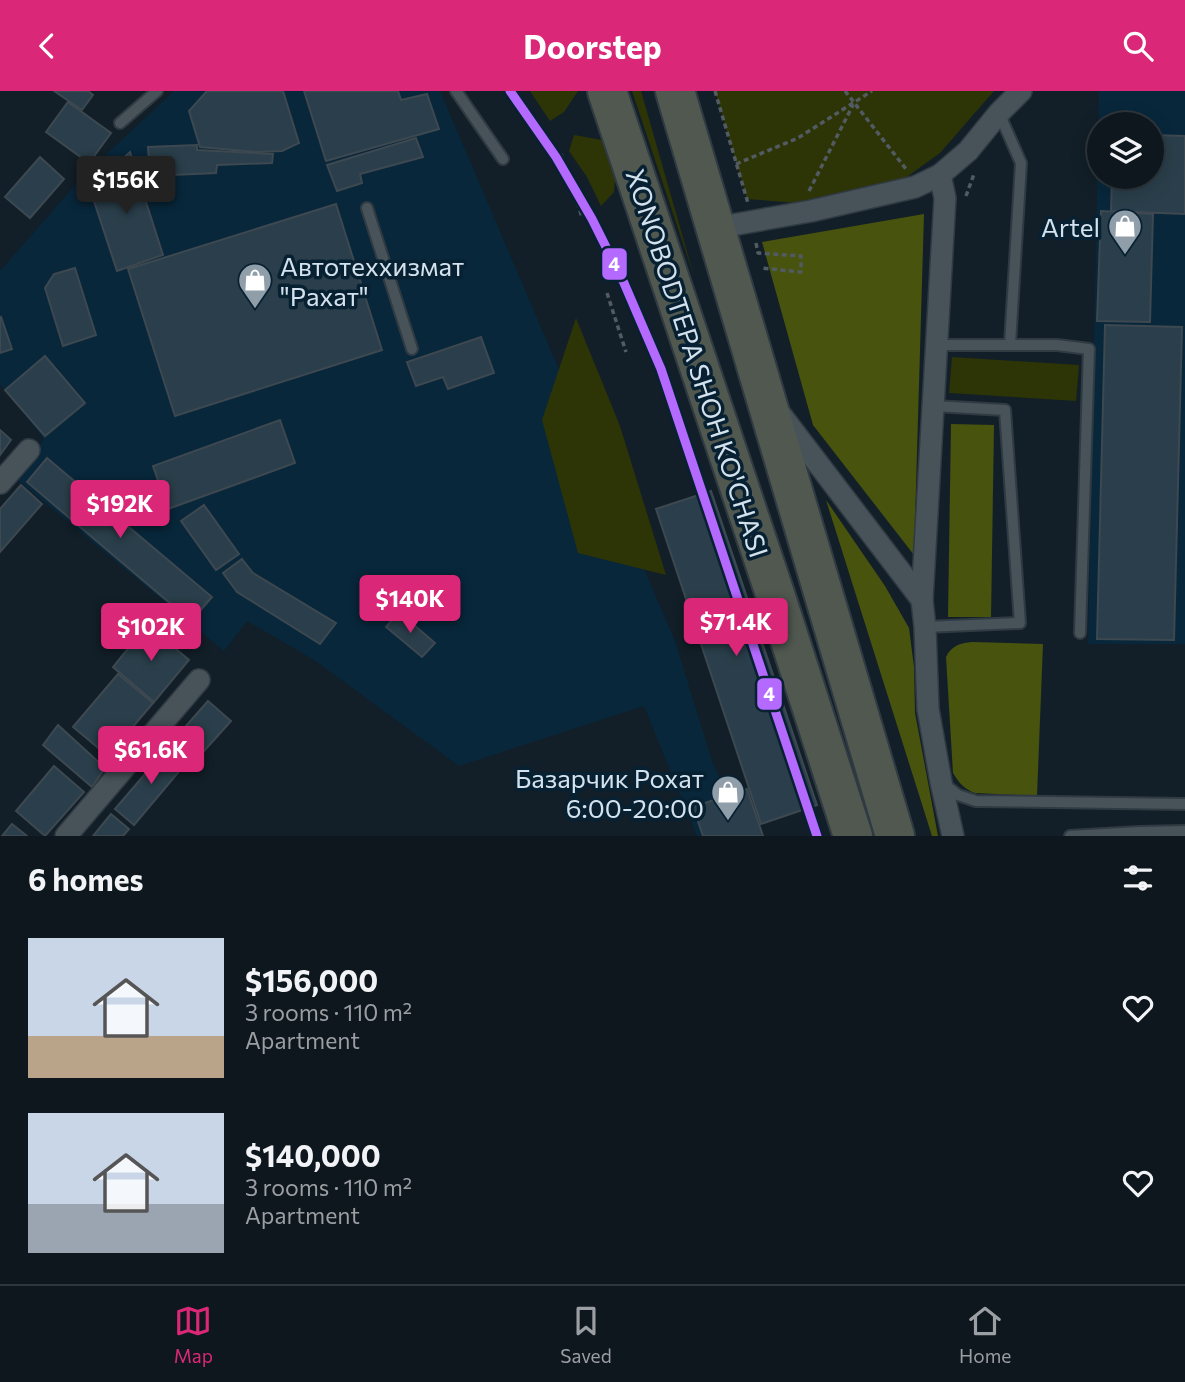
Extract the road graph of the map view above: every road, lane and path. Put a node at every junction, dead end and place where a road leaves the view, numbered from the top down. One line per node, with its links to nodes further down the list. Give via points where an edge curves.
1 (157, 91): 11 (lane)
2 (456, 91): 13 (lane)
3 (607, 91): 42 (highway, XONOBODTEPA SHOH KO'CHASI)
4 (675, 91): 21 (highway, XONOBODTEPA SHOH KO'CHASI)
5 (715, 91): 14 (path)
6 (845, 91): 9 (path)
7 (872, 91): 9 (path)
8 (1021, 91): 10 (street)
9 (854, 103): 14 (path, via 798,138); 16 (path, via 908,171); 18 (path)
10 (999, 113): 15 (street, via 968,151); 25 (lane, via 1021,163)
11 (120, 123)
12 (561, 154): 19 (path)
13 (503, 159)
14 (736, 164): 20 (path)
15 (940, 175): 16 (street); 26 (street, via 945,198)
16 (915, 187): 18 (street)
17 (367, 208): 27 (lane)
18 (797, 214): 20 (street)
19 (582, 217)
20 (755, 221): 21 (street)
21 (715, 228): 29 (highway, XONOBODTEPA SHOH KO'CHASI)
22 (758, 253): 23 (path, via 801,256 801,272)
23 (762, 268)
24 (607, 293): 28 (path)
25 (1010, 344): 26 (lane); 35 (lane, via 1089,349)
26 (937, 345): 30 (street)
27 (412, 349)
28 (626, 352)
29 (764, 394): 33 (street); 43 (highway, XONOBODTEPA SHOH KO'CHASI)
30 (933, 406): 33 (street); 34 (lane, via 1005,410 1020,624)
31 (29, 450): 32 (street)
32 (0, 483)
33 (922, 600): 34 (street)
34 (925, 627): 37 (street, via 928,709)
35 (1080, 633)
36 (199, 680): 41 (street)
37 (941, 782): 38 (lane, via 976,801); 44 (street)
38 (1185, 804)
39 (1185, 831): 40 (lane)
40 (1131, 834): 45 (lane)
41 (66, 836)
42 (853, 836)
43 (895, 836)
44 (953, 836)
45 (1070, 836)

